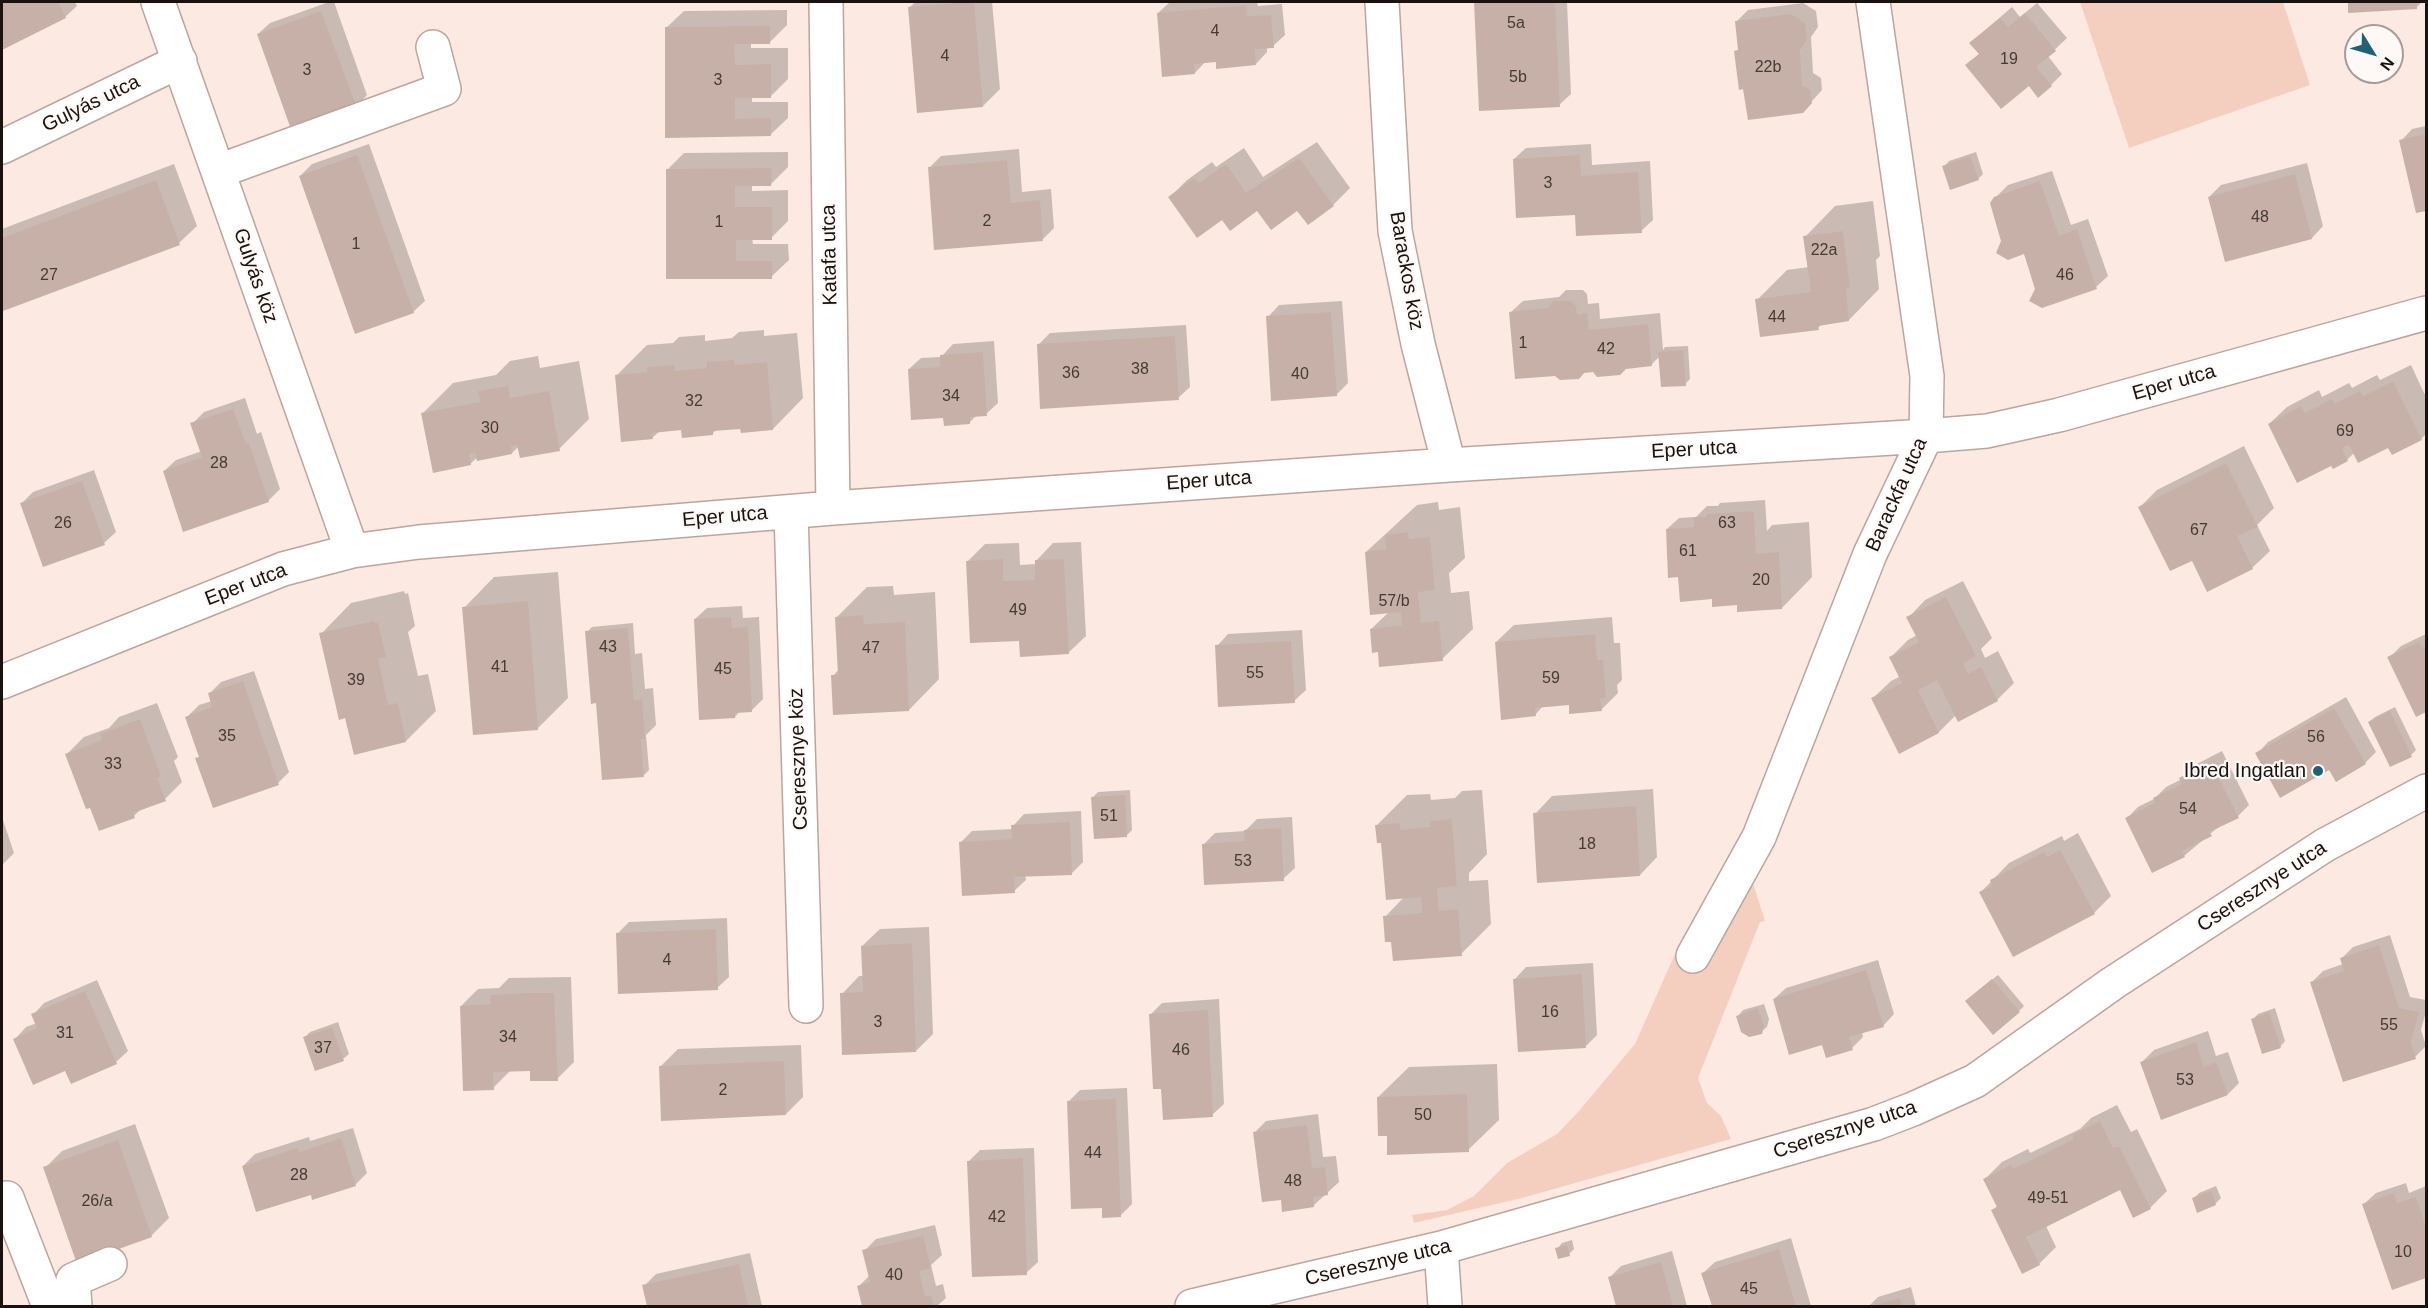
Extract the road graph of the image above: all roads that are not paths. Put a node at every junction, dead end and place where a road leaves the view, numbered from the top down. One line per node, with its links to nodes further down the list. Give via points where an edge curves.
1 (158, 2): 6 (street, Gulyás köz)
2 (826, 2): 12 (street, Katafa utca)
3 (1382, 2): 11 (street, Barackos köz, via 1395,231)
4 (1873, 2): 10 (street, Barackfa utca, via 1927,376)
5 (433, 47): 8 (street, via 444,89)
6 (180, 61): 7 (street, Gulyás utca); 8 (street, Gulyás köz)
7 (2, 147)
8 (219, 171): 14 (street, Gulyás köz)
9 (2427, 313): 10 (street, Eper utca, via 2059,416 1987,431)
10 (1926, 436): 11 (street, Eper utca); 17 (street, Barackfa utca, via 1870,554 1759,837)
11 (1449, 465): 12 (street, Eper utca)
12 (833, 508): 13 (street, Eper utca)
13 (791, 512): 14 (street, Eper utca, via 419,542); 18 (street, Cseresznye köz)
14 (352, 551): 15 (street, Eper utca, via 283,569)
15 (2, 681)
16 (2427, 791): 20 (street, Cseresznye utca, via 2315,851 2113,983 1975,1081 1874,1124)
17 (1693, 956)
18 (806, 1006)
19 (2, 1200): 22 (street, via 7,1198)
20 (1441, 1248): 24 (street, Cseresznye utca); 25 (street)
21 (110, 1264): 23 (street, via 73,1280)
22 (49, 1306)
23 (75, 1306)
24 (1192, 1306)
25 (1444, 1306)

